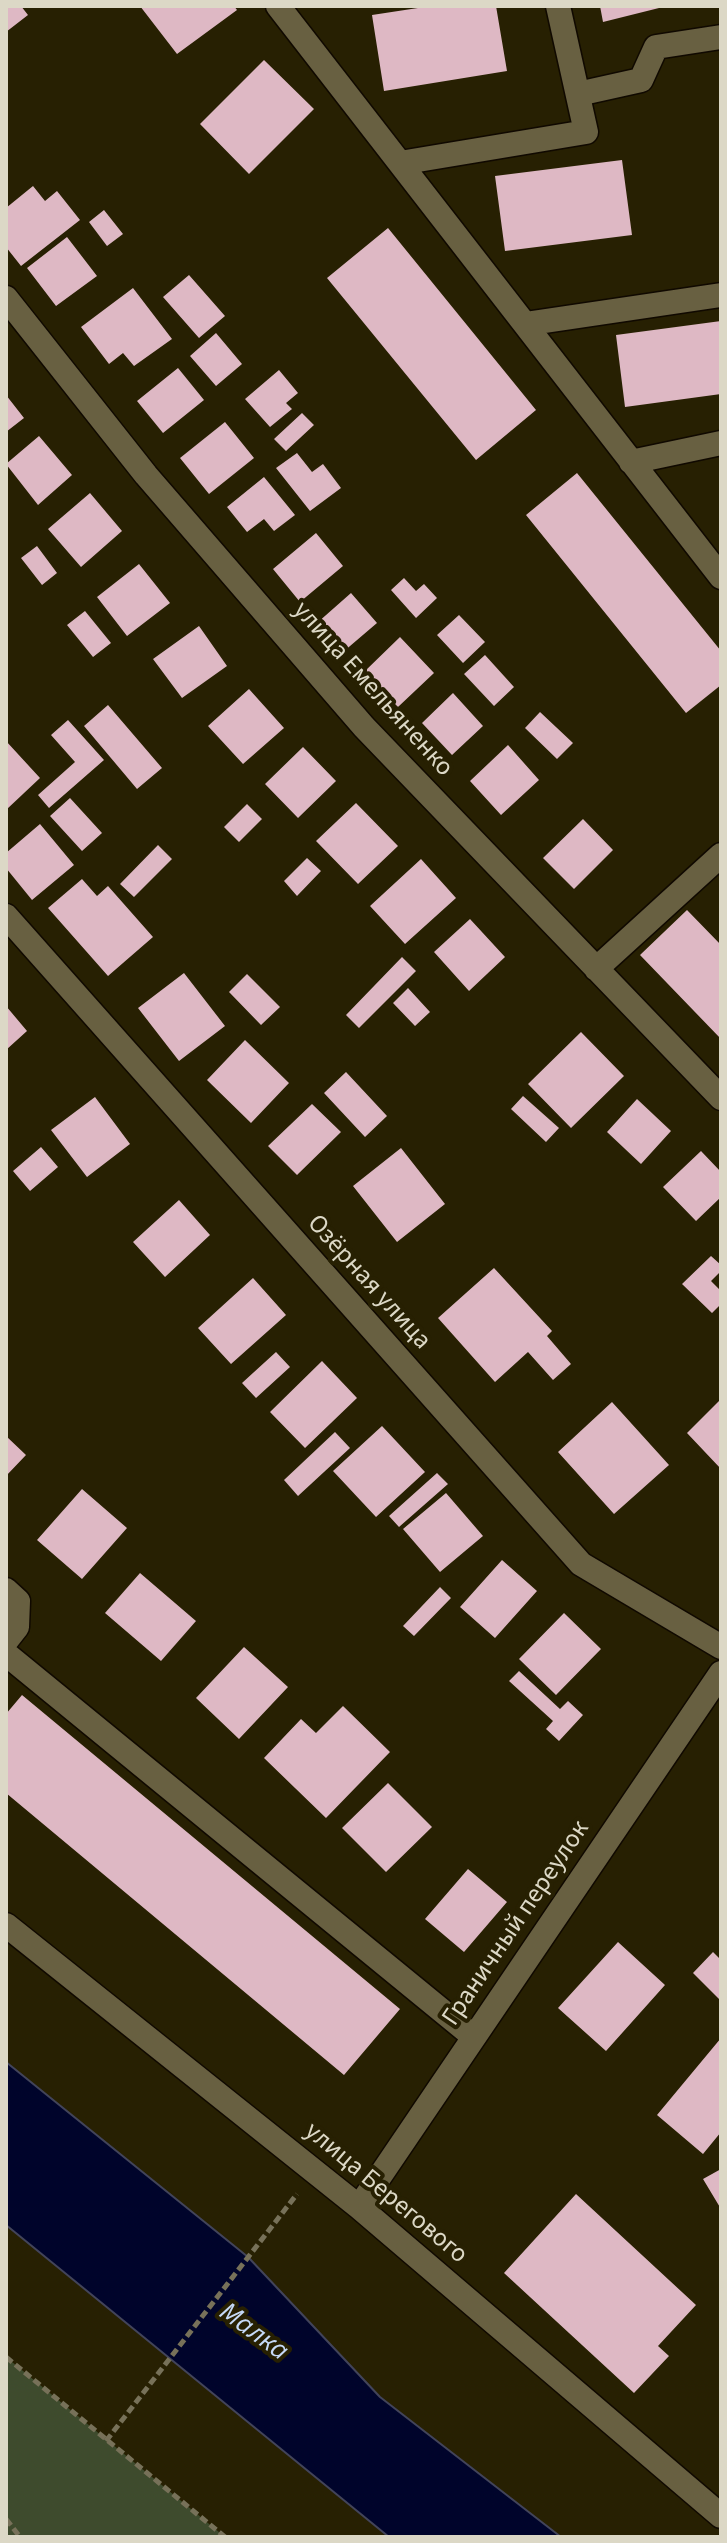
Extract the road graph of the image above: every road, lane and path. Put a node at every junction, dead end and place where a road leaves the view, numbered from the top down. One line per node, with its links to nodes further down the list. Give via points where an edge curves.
1 (278, 6): 5 (street)
2 (558, 6): 4 (street)
3 (721, 37): 4 (street, via 656,47 641,80)
4 (578, 94): 5 (street, via 586,132)
5 (400, 163): 8 (street)
6 (721, 295): 8 (street)
7 (6, 298): 14 (street, улица Емельяненко, via 146,475 364,727)
8 (525, 324): 10 (street)
9 (721, 443): 10 (street)
10 (631, 462): 11 (street)
11 (721, 577)
12 (721, 855): 14 (street)
13 (6, 916): 18 (street, Озёрная улица, via 581,1564)
14 (596, 969): 15 (street, улица Емельяненко)
15 (721, 1098)
16 (6, 1590): 17 (street, via 18,1601 17,1627)
17 (6, 1641)
18 (721, 1647)
19 (6, 1654): 22 (street)
20 (721, 1673): 22 (street, Граничный переулок)
21 (6, 1925): 23 (street, улица Берегового)
22 (474, 2037): 24 (street, Граничный переулок)
23 (315, 2171): 24 (street, улица Берегового); 26 (path)
24 (359, 2207): 27 (street, улица Берегового)
25 (6, 2357): 26 (path)
26 (106, 2441): 30 (path)
27 (721, 2516)
28 (6, 2519): 29 (path)
29 (20, 2537)
30 (225, 2537)

